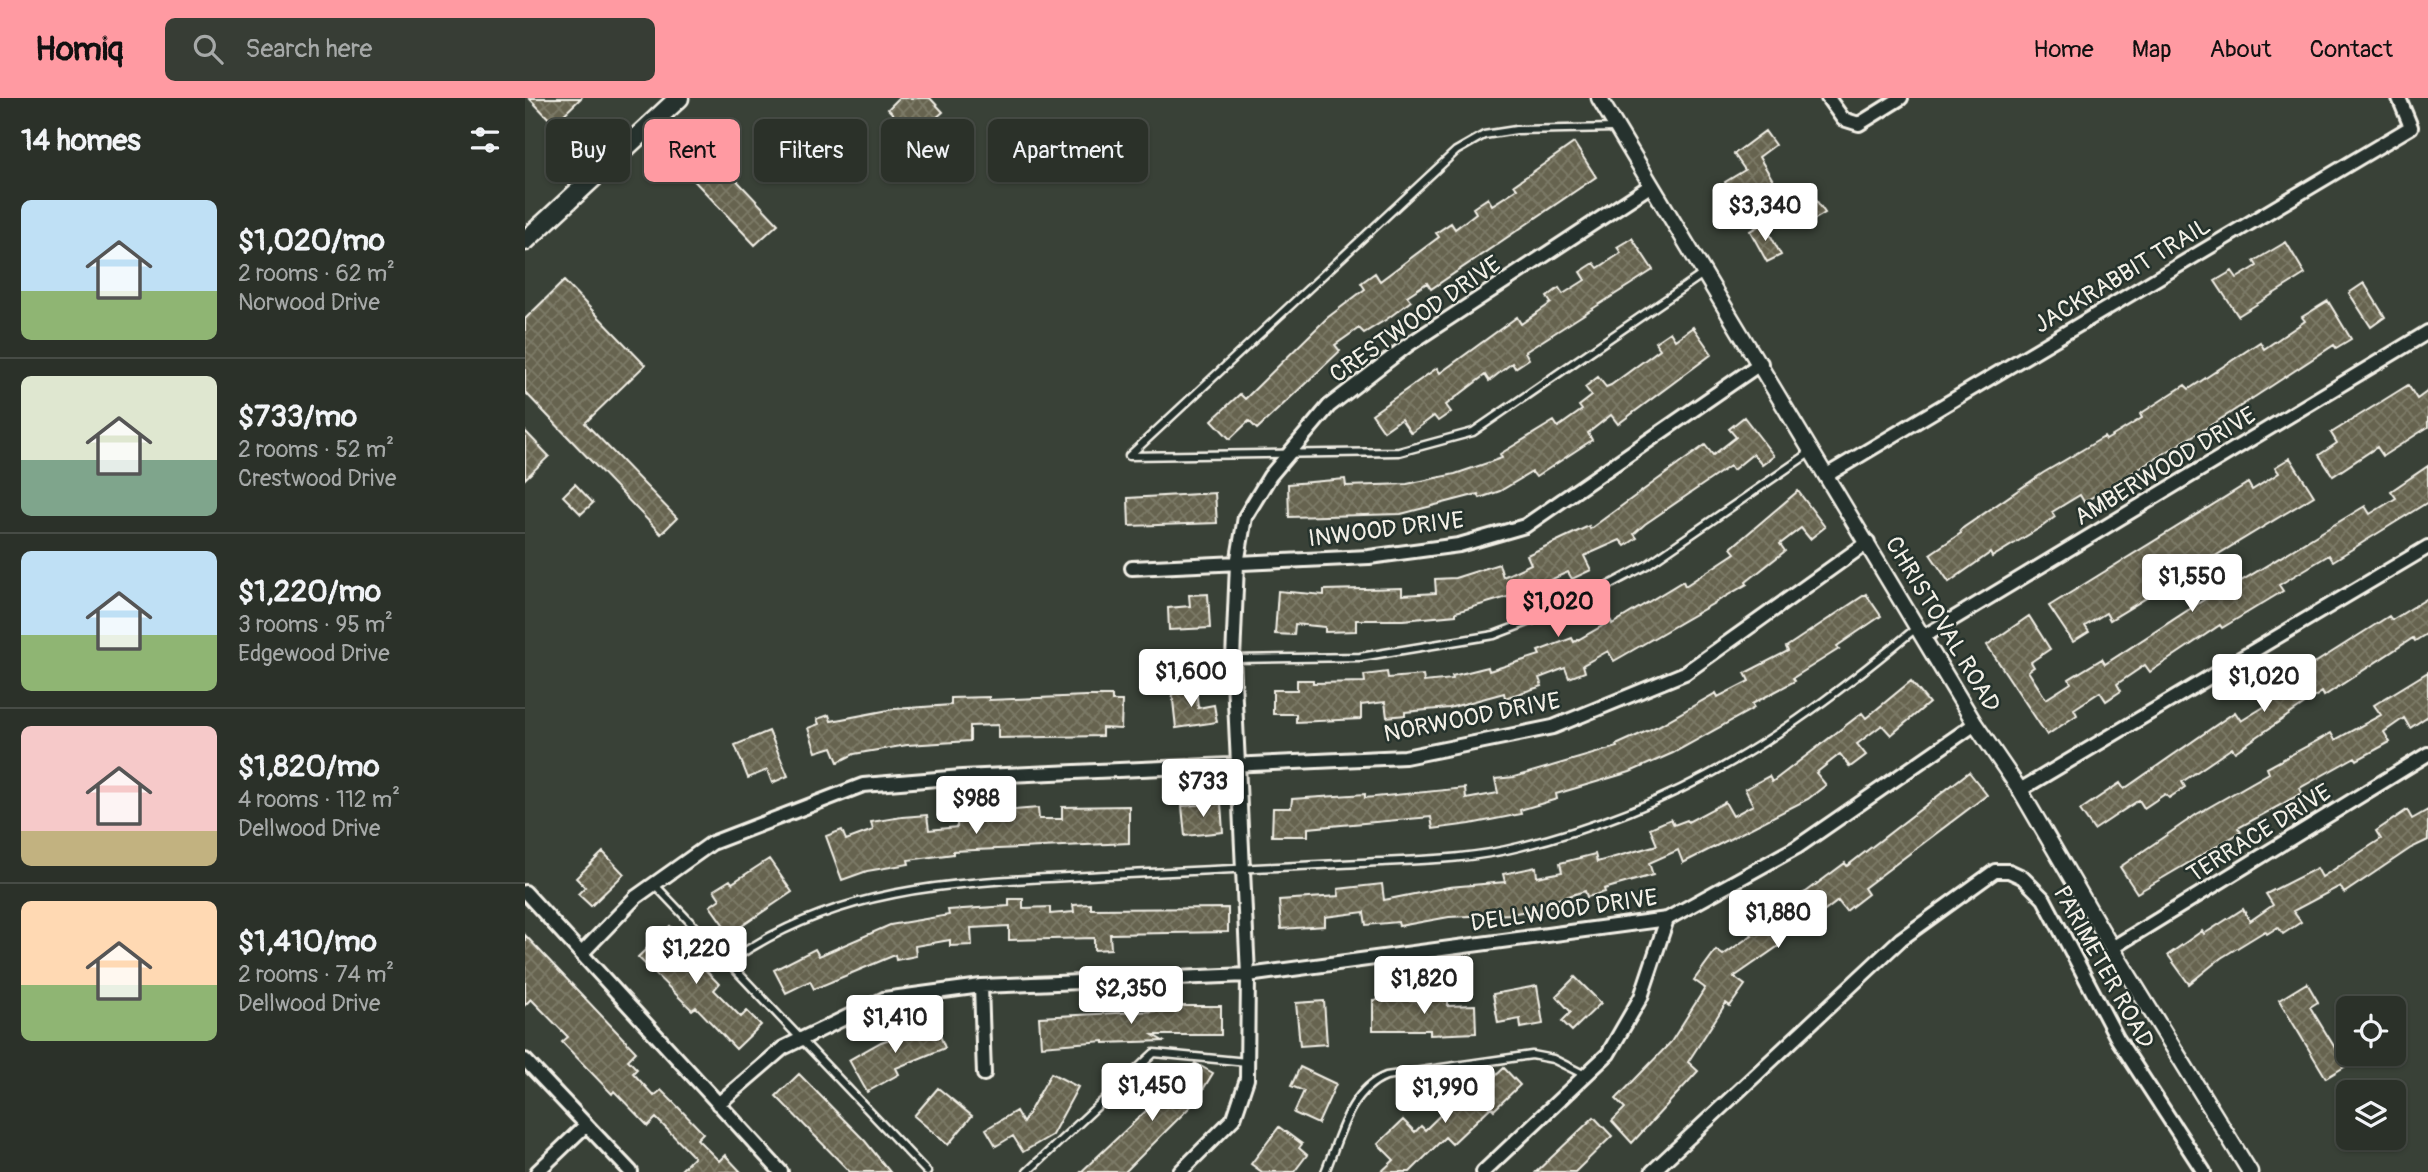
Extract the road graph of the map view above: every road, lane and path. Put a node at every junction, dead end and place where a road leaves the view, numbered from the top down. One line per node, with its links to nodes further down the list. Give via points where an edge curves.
1 (679, 98): 8 (main road)
2 (1599, 98): 6 (street, CHRISTOVAL ROAD)
3 (1828, 98): 4 (street, via 1843,120 1859,124)
4 (1901, 98)
5 (2399, 98): 14 (street, JACKRABBIT TRAIL, via 2411,127)
6 (1616, 128): 7 (street, CHRISTOVAL ROAD); 13 (lane, via 1516,130 1485,135 1456,151 1129,456)
7 (1650, 186): 9 (street, CHRISTOVAL ROAD); 13 (street, CRESTWOOD DRIVE, via 1408,345 1329,406)
8 (525, 241)
9 (1704, 273): 11 (street, CHRISTOVAL ROAD); 13 (lane, via 1473,432 1399,452)
10 (2428, 331): 19 (street, AMBERWOOD DRIVE)
11 (1761, 363): 12 (street, CHRISTOVAL ROAD); 17 (street, INWOOD DRIVE, via 1525,526 1459,545)
12 (1813, 450): 14 (street, CHRISTOVAL ROAD); 20 (lane, via 1647,565 1568,607 1494,635 1360,657)
13 (1288, 454): 17 (street, CRESTWOOD DRIVE, via 1245,517)
14 (1827, 475): 15 (street, CHRISTOVAL ROAD)
15 (1868, 542): 19 (street, CHRISTOVAL ROAD); 23 (street, NORWOOD DRIVE, via 1685,673 1553,727 1405,757)
16 (2428, 547): 24 (street)
17 (1237, 564): 18 (street, INWOOD DRIVE); 20 (street, CRESTWOOD DRIVE)
18 (1132, 568)
19 (1920, 632): 21 (street, CHRISTOVAL ROAD); 25 (lane, via 1778,736 1695,784 1628,815 1490,852)
20 (1233, 659): 23 (street, CRESTWOOD DRIVE)
21 (1975, 724): 24 (street, CHRISTOVAL ROAD); 28 (street, DELLWOOD DRIVE, via 1797,847)
22 (2428, 754): 29 (street, TERRACE DRIVE)
23 (1239, 766): 25 (street, CRESTWOOD DRIVE); 26 (street, NORWOOD DRIVE, via 863,785 712,843)
24 (2020, 790): 29 (street, CHRISTOVAL ROAD)
25 (1244, 868): 31 (lane, via 984,881 901,890 786,927); 32 (street, CRESTWOOD DRIVE)
26 (655, 884): 30 (street, NORWOOD DRIVE, via 636,897); 31 (lane)
27 (525, 892): 30 (street)
28 (1667, 919): 32 (street, DELLWOOD DRIVE); 38 (street, via 1641,997 1608,1055)
29 (2112, 948): 51 (street, CHRISTOVAL ROAD)
30 (582, 953): 39 (street)
31 (729, 962): 34 (lane)
32 (1248, 975): 33 (street, DELLWOOD DRIVE); 36 (street, CRESTWOOD DRIVE)
33 (981, 986): 34 (street, DELLWOOD DRIVE, via 884,999); 37 (street)
34 (801, 1039): 39 (street, DELLWOOD DRIVE, via 783,1048); 44 (lane)
35 (525, 1060): 40 (street)
36 (1247, 1062): 45 (lane, via 1154,1053); 46 (street, CRESTWOOD DRIVE, via 1247,1079 1234,1118)
37 (984, 1074)
38 (1585, 1075): 47 (lane, via 1553,1059 1532,1055 1386,1076 1357,1096); 48 (street)
39 (718, 1104): 43 (street)
40 (586, 1125): 41 (street); 42 (street)
41 (537, 1172)
42 (631, 1172)
43 (781, 1172)
44 (927, 1172)
45 (1027, 1172)
46 (1180, 1172)
47 (1325, 1172)
48 (1483, 1172)
49 (1652, 1172): 50 (street, PARIMETER ROAD, via 1901,939 1995,871 2009,871 2044,899 2117,1038)
50 (2204, 1172)
51 (2250, 1172)

